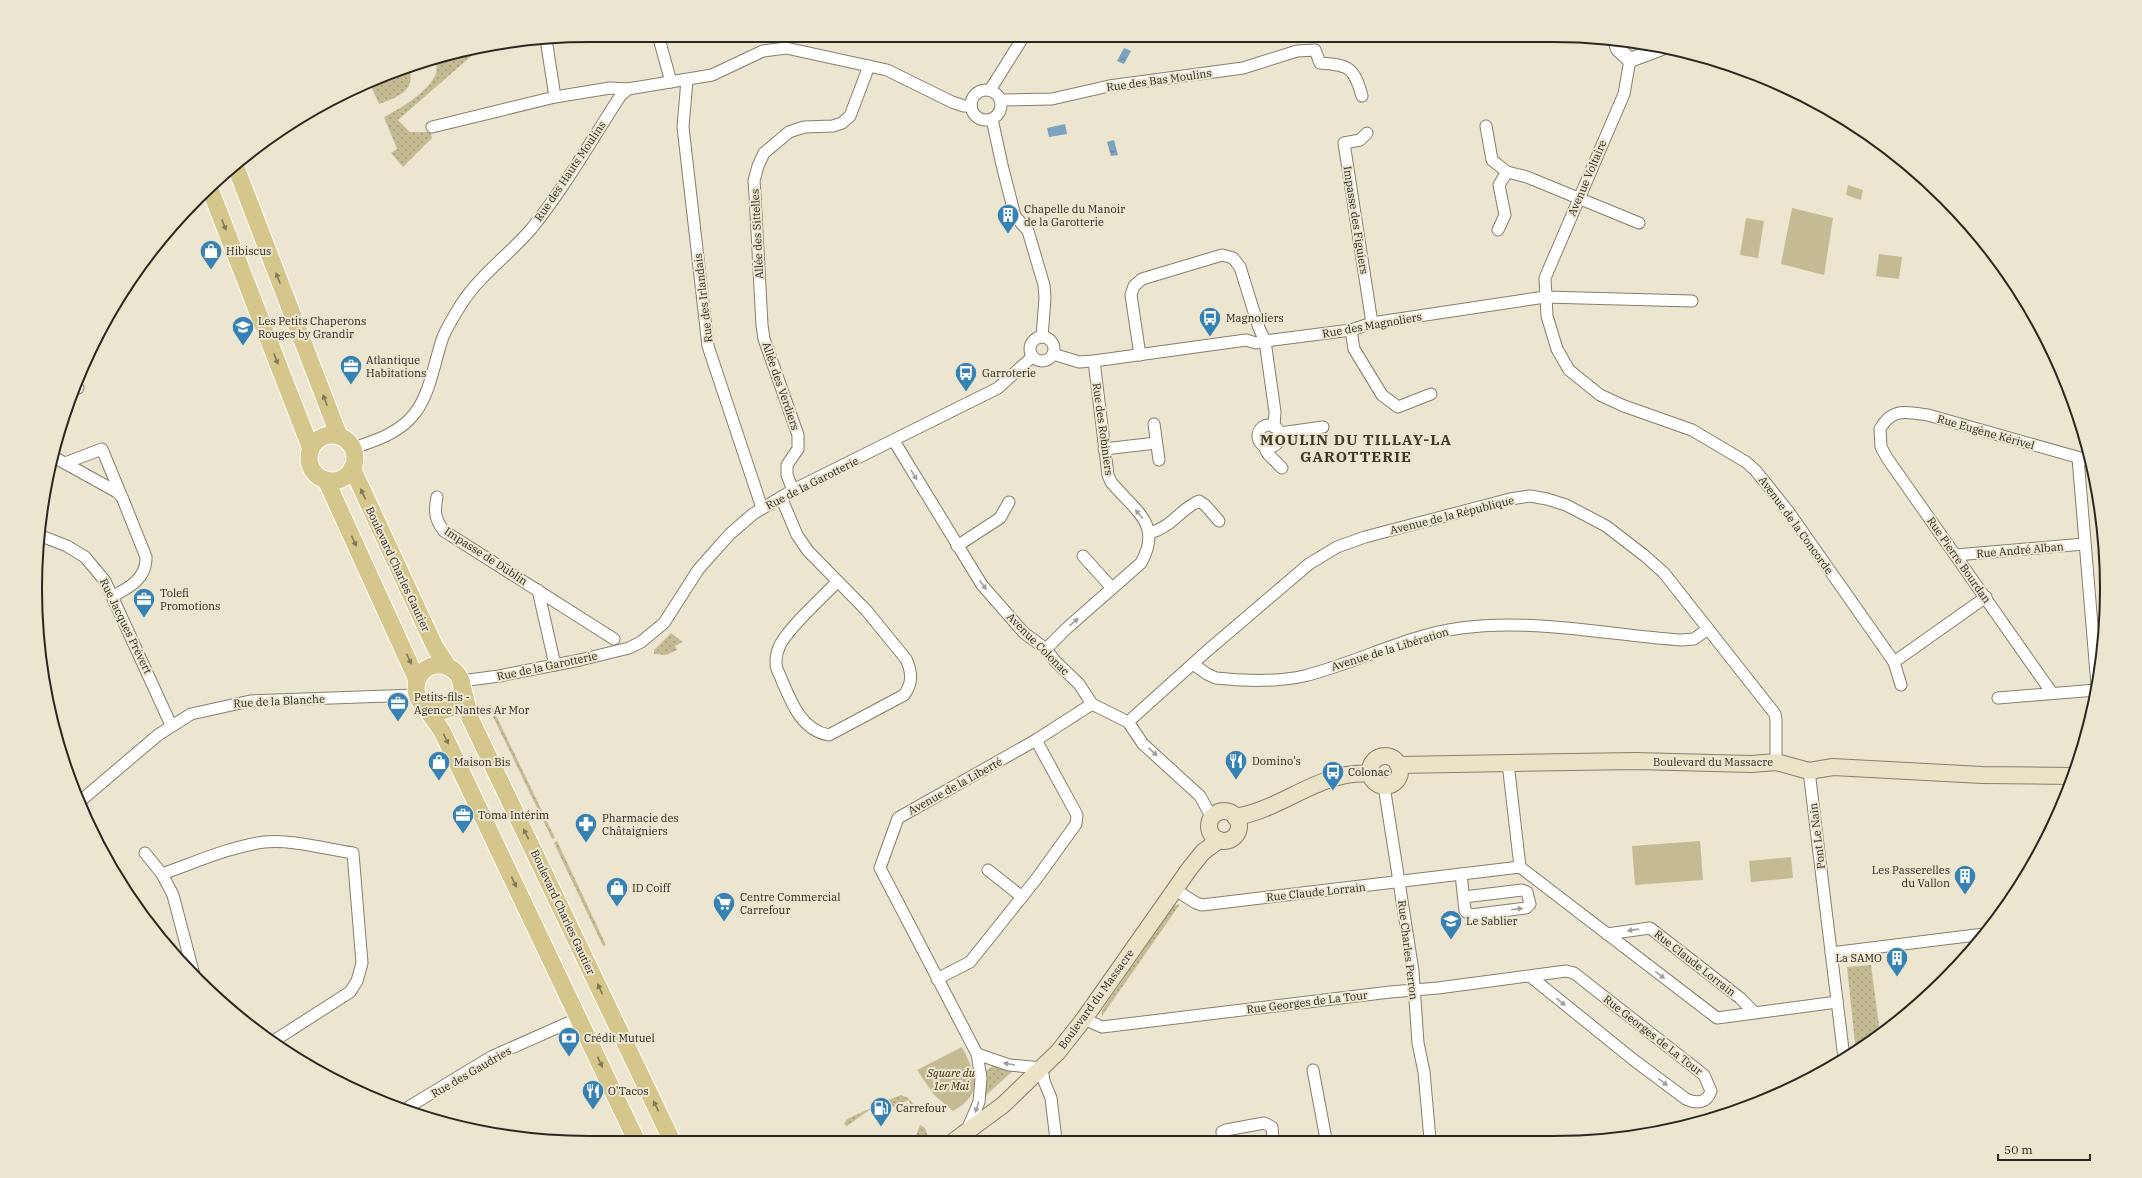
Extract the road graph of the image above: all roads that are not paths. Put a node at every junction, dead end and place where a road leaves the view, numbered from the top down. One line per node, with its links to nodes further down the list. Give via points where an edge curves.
1 (660, 42): 9 (street)
2 (1020, 42): 11 (street)
3 (547, 44): 13 (street)
4 (1617, 46): 6 (street)
5 (1652, 52): 6 (street)
6 (1630, 60): 23 (street, Avenue Voltaire, via 1624,94)
7 (869, 66): 8 (street, via 786,48 763,51 712,75); 15 (street, via 887,70 952,102); 29 (street, Allée des Sittelles, via 850,116 833,126 804,127 789,132 776,140 764,153 758,166 754,180)
8 (687, 80): 9 (street); 62 (street, Rue des Irlandais, via 683,127 708,346)
9 (671, 82): 10 (street)
10 (628, 89): 13 (street, via 610,88); 46 (street, Rue des Hauts Moulins, via 621,95 531,229 472,288 463,301 449,323 422,402 414,414 385,437)
11 (990, 90): 14 (street); 15 (street, via 976,93)
12 (1362, 96): 14 (street, Rue des Bas Moulins, via 1356,76 1349,68 1340,64 1320,63 1315,50 1297,51 1243,68 1109,86 1052,99)
13 (554, 97): 18 (street)
14 (1001, 100): 16 (street, via 1001,109)
15 (971, 106): 16 (street, via 974,114 982,120)
16 (992, 119): 31 (street, via 1016,216 1028,231 1044,285)
17 (1486, 126): 21 (street, via 1492,160)
18 (432, 127)
19 (1367, 133): 28 (street, Impasse des Figuiers, via 1360,140 1344,143)
20 (237, 171): 42 (main road, one-way to 20)
21 (1507, 172): 23 (street, via 1527,177); 25 (street, via 1499,185 1505,215)
22 (212, 193): 47 (main road, one-way to 47)
23 (1579, 198): 24 (street); 26 (street, Avenue Voltaire, via 1547,273)
24 (1639, 223)
25 (1498, 230)
26 (1545, 297): 27 (street, Rue des Magnoliers); 28 (street, Rue des Magnoliers); 79 (street, Avenue de la Concorde, via 1547,316 1558,349 1570,370 1600,395 1692,430 1746,462 1756,471 1788,511)
27 (1692, 301)
28 (1372, 323): 30 (street, Rue des Magnoliers)
29 (762, 325): 57 (street, Allée des Verdiers, via 764,339 798,435 798,449 787,464 787,475)
30 (1351, 330): 32 (street, Rue des Magnoliers); 37 (street, via 1354,349 1382,394 1398,407)
31 (1042, 337): 33 (street, via 1052,343); 35 (street, via 1032,342)
32 (1265, 342): 34 (street, Rue des Magnoliers, via 1246,340); 34 (street, via 1240,267 1233,258 1222,256 1142,280 1134,286 1131,295); 41 (street)
33 (1053, 354): 35 (street, via 1044,362); 36 (street, Rue des Magnoliers, via 1079,362)
34 (1140, 355): 36 (street, Rue des Magnoliers)
35 (1032, 357): 43 (street, Rue de la Garotterie, via 998,388)
36 (1094, 361): 48 (street, Rue des Robiniers)
37 (1431, 394)
38 (1883, 423): 49 (street, Rue Eugène Kérivel, via 1891,415 1906,412 1928,415); 68 (street, Rue Pierre Bourdan, via 1880,438 1887,458)
39 (1154, 424): 44 (street)
40 (1323, 428): 41 (street)
41 (1277, 430): 45 (street, via 1280,440 1276,445); 45 (street, via 1266,426 1260,430 1258,438)
42 (339, 436): 46 (main road); 47 (main road, via 323,437)
43 (894, 441): 57 (street, Rue de la Garotterie); 67 (street, Avenue Colonac, one-way to 67)
44 (1156, 442): 48 (street); 52 (street)
45 (1264, 446): 55 (street)
46 (352, 448): 54 (main road, via 355,456)
47 (311, 449): 56 (main road, via 312,469)
48 (1104, 449): 64 (street, Rue des Robiniers, one-way to 48, via 1142,518 1111,482)
49 (2078, 458): 51 (street, Rue Eugène Kérivel); 66 (street)
50 (58, 459): 53 (street)
51 (2084, 459)
52 (1158, 460)
53 (65, 463): 58 (street); 58 (street, via 102,449)
54 (352, 468): 56 (main road, via 341,479); 82 (main road, Boulevard Charles Gautier, one-way to 54, via 436,647)
55 (1282, 468)
56 (326, 480): 87 (main road, one-way to 87)
57 (793, 490): 60 (street, Rue de la Garotterie)
58 (122, 497): 73 (street, via 146,557 146,563 140,577 128,589)
59 (437, 497): 72 (street, Impasse de Dublin, via 435,514 444,531)
60 (781, 497): 62 (street, Rue de la Garotterie); 70 (street, via 796,535)
61 (1009, 502): 67 (street, via 1000,518)
62 (762, 508): 81 (street, Rue de la Garotterie, via 730,534 698,570 664,623 641,642 618,651)
63 (1219, 521): 64 (street, via 1199,502 1167,526)
64 (1150, 532): 71 (street, via 1148,550 1141,563)
65 (45, 537): 73 (street, Rue Jacques Prévert, via 85,557 102,576)
66 (2084, 544): 68 (street, Rue André Alban); 78 (street)
67 (957, 546): 77 (street, Avenue Colonac, one-way to 77, via 982,585 1024,633)
68 (1956, 555): 74 (street, Rue Pierre Bourdan)
69 (1083, 556): 71 (street)
70 (837, 582): 70 (street, via 866,610 901,653 910,668 912,678 904,695 829,735 815,731 802,720 776,662 777,652 784,638)
71 (1112, 588): 77 (street, one-way to 71)
72 (538, 590): 76 (street, Impasse de Dublin); 81 (street, Impasse de Dublin)
73 (113, 596): 91 (street, Rue Jacques Prévert)
74 (1986, 597): 79 (street); 86 (street, Rue Pierre Bourdan)
75 (1708, 629): 80 (street, Avenue de la Libération, via 1694,639 1681,640 1528,625 1460,628 1421,637 1322,670 1282,678 1216,678); 80 (street, Avenue de la République, via 1664,573 1629,542 1566,505 1530,496 1364,537 1337,547 1309,564); 93 (street, Avenue de la République, via 1774,714)
76 (614, 639)
77 (1046, 649): 89 (street, Avenue Colonac, via 1079,684)
78 (2095, 661)
79 (1894, 662): 84 (street, Avenue de la Concorde)
80 (1193, 664): 90 (street, Avenue de la République)
81 (555, 665): 83 (street, Rue de la Garotterie)
82 (448, 667): 83 (main road); 87 (main road, via 430,667 420,674)
83 (461, 681): 87 (main road, via 462,693 459,700 452,708 441,712 434,711); 131 (main road, Boulevard Charles Gautier, one-way to 83, via 470,718)
84 (1901, 685)
85 (2090, 690): 86 (street)
86 (2052, 693): 88 (street)
87 (419, 694): 91 (street, Rue de la Blanche, via 250,701 191,714); 122 (main road, one-way to 122, via 442,731)
88 (1998, 698)
89 (1092, 704): 90 (street); 92 (street, Avenue de la Liberté)
90 (1128, 722): 102 (street, one-way to 102, via 1143,744 1200,796)
91 (171, 725): 100 (street, Rue de la Blanche)
92 (1036, 740): 111 (street, via 1077,814 1076,824); 118 (street, Avenue de la Liberté, via 898,818 880,868)
93 (1776, 762): 94 (main road, Boulevard du Massacre); 96 (main road, Boulevard du Massacre)
94 (1508, 763): 95 (main road, Boulevard du Massacre); 105 (street)
95 (1398, 765): 97 (main road, via 1392,758 1382,757 1373,763); 99 (main road, via 1400,772 1397,780)
96 (1808, 771): 98 (main road, Boulevard du Massacre, via 1833,767 1982,775); 115 (street, Pont Le Nain)
97 (1371, 774): 99 (main road, via 1375,782); 101 (main road, via 1356,773 1319,784 1257,812)
98 (2067, 776)
99 (1384, 786): 109 (street, Rue Charles Perron)
100 (84, 798)
101 (1235, 817): 102 (main road, via 1223,811); 103 (main road, via 1239,825 1237,833 1231,839)
102 (1212, 818): 103 (main road, via 1210,831)
103 (1219, 840): 110 (main road, Boulevard du Massacre, via 1203,852)
104 (145, 853): 107 (street)
105 (1520, 867): 108 (street, Rue Claude Lorrain); 113 (street)
106 (988, 870): 111 (street)
107 (162, 874): 116 (street, via 173,895); 124 (street, via 222,852 266,842 353,853 362,963 358,981 344,998)
108 (1461, 874): 109 (street, Rue Claude Lorrain); 112 (street)
109 (1398, 882): 110 (street, Rue Claude Lorrain, via 1202,905); 119 (street, Rue Charles Perron)
110 (1174, 889): 123 (main road, Boulevard du Massacre)
111 (1022, 897): 118 (street, via 970,962)
112 (1464, 897): 112 (street, one-way to 112, via 1465,911 1470,915 1526,908 1530,904 1527,892 1522,890)
113 (1607, 934): 121 (street, one-way to 121, via 1717,1018); 121 (street, Rue Claude Lorrain, one-way to 113, via 1740,998 1650,928)
114 (1976, 935): 115 (street)
115 (1831, 953): 120 (street, Pont Le Nain)
116 (191, 964)
117 (1531, 977): 117 (street, Rue Georges de La Tour, one-way to 117, via 1686,1099 1695,1103 1705,1101 1709,1097 1711,1091 1704,1075 1574,973 1566,971); 119 (street, Rue Georges de La Tour)
118 (937, 979): 126 (street, Avenue de la Liberté)
119 (1414, 990): 123 (street, Rue Georges de La Tour, via 1102,1027); 137 (street, Rue Charles Perron)
120 (1837, 1002): 121 (street); 125 (street, Pont Le Nain)
121 (1754, 1012)
122 (579, 1018): 129 (street, Rue des Gaudries, via 491,1057); 130 (main road, one-way to 130)
123 (1084, 1019): 127 (main road, Boulevard du Massacre)
124 (278, 1039)
125 (1843, 1052)
126 (976, 1054): 127 (street, one-way to 126, via 1009,1065); 132 (street, Avenue de la Liberté, one-way to 132, via 980,1078 979,1102)
127 (1042, 1068): 132 (main road, Boulevard du Massacre, via 1003,1106); 133 (street, via 1051,1098)
128 (1313, 1070): 136 (street)
129 (410, 1106)
130 (634, 1136)
131 (670, 1136)
132 (960, 1136)
133 (1056, 1136)
134 (1222, 1136): 135 (street, via 1222,1132 1226,1130 1264,1123 1272,1127)
135 (1273, 1136)
136 (1325, 1136)
137 (1430, 1136)

